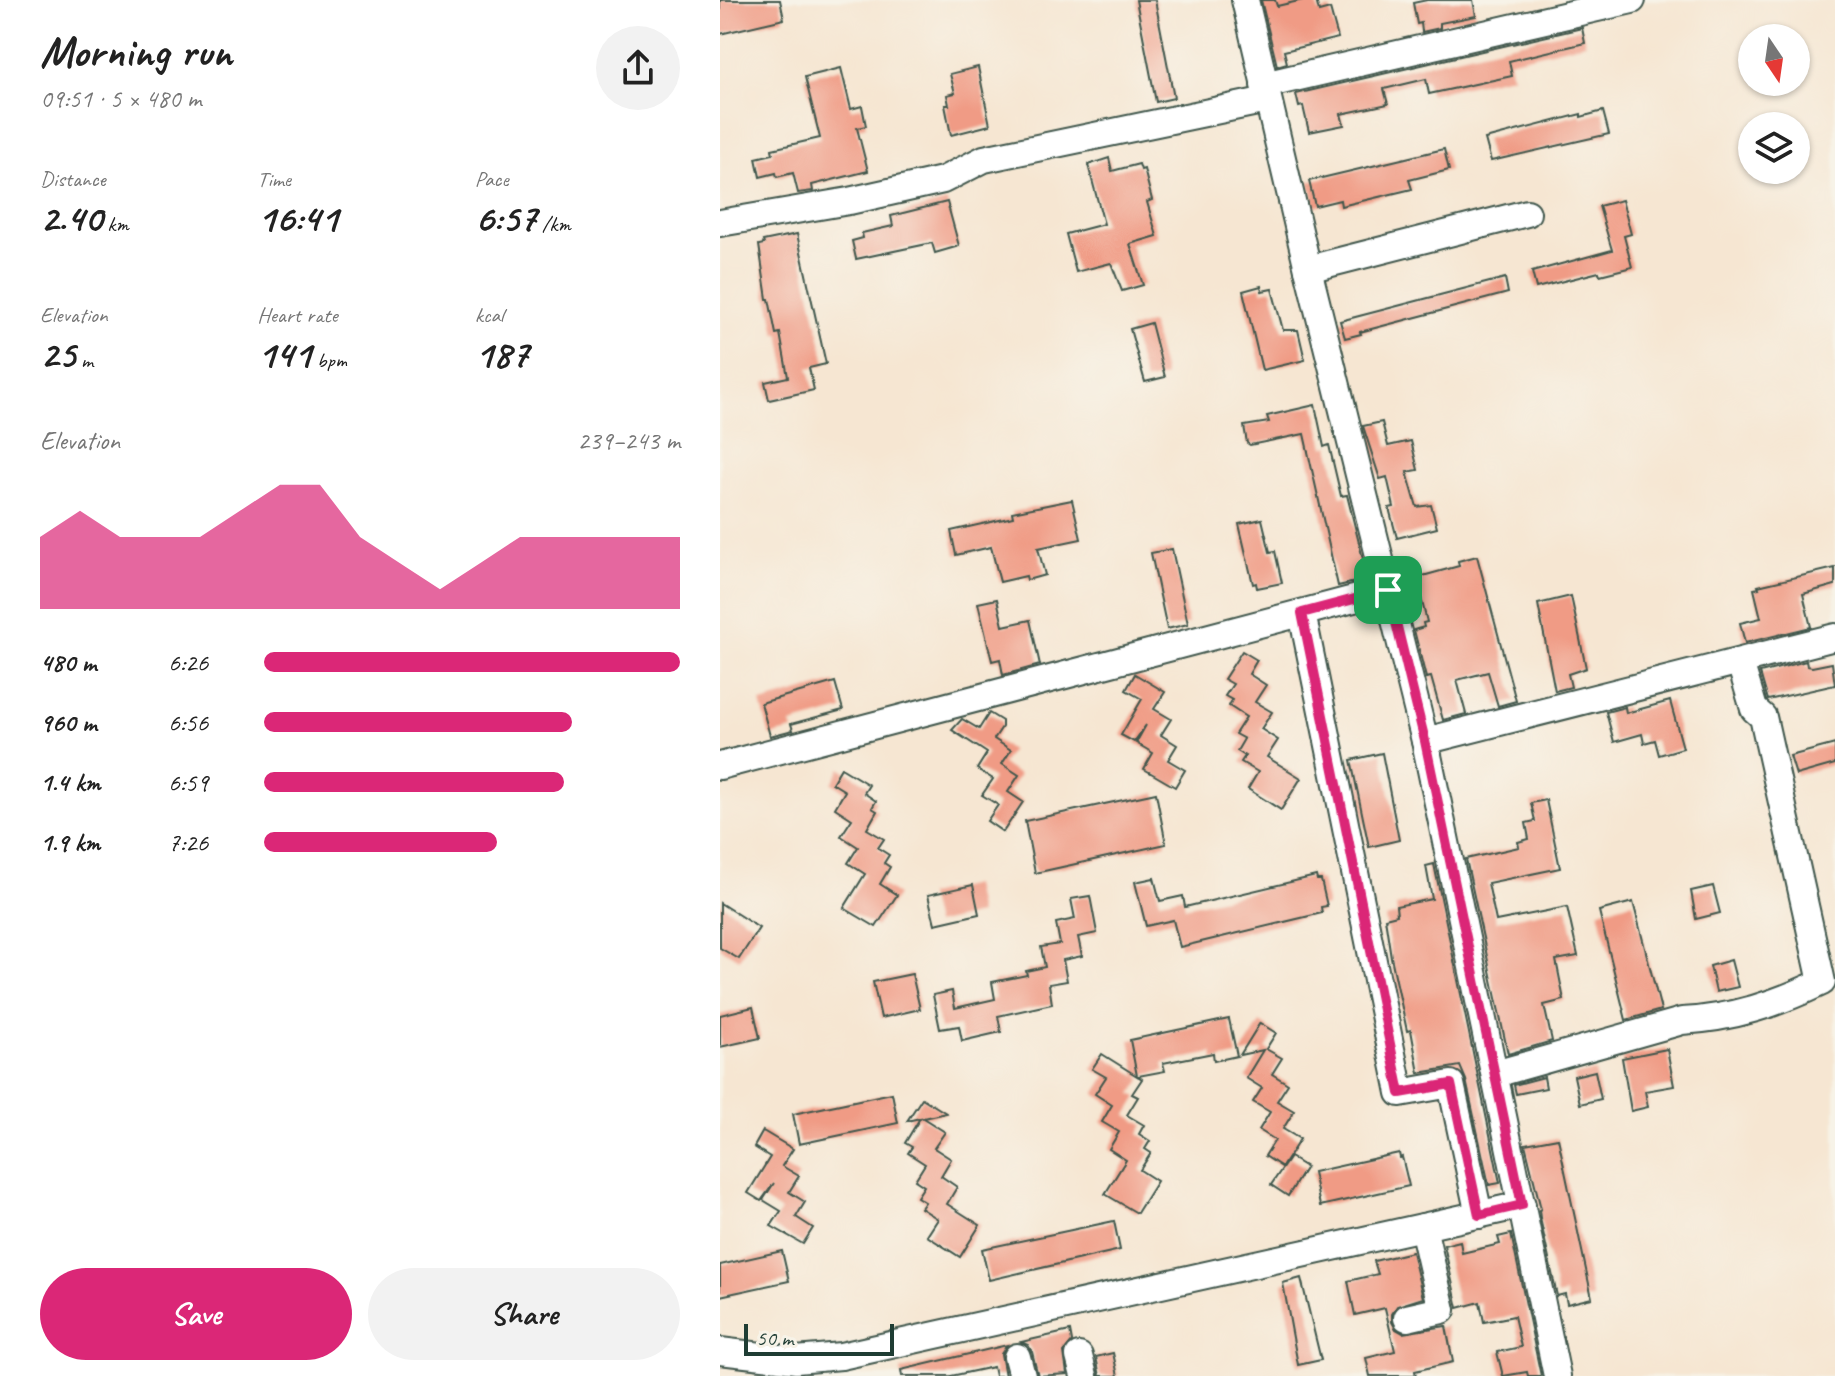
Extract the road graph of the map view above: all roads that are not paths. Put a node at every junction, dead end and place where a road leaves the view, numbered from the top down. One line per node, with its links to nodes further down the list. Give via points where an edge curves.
1 (1245, 0): 3 (street)
2 (1632, 0): 3 (street)
3 (1265, 93): 5 (street, via 984,159 943,180); 6 (street)
4 (1527, 213): 6 (street)
5 (720, 223)
6 (1308, 269): 7 (street)
7 (1388, 590): 8 (street); 11 (street)
8 (1302, 613): 12 (street); 15 (street, via 1400,1093 1451,1084)
9 (1835, 637): 10 (street)
10 (1740, 662): 11 (street); 13 (street, via 1754,709 1763,717 1822,982 1749,1012 1682,1021)
11 (1425, 741): 13 (street)
12 (720, 766)
13 (1495, 1074): 14 (street)
14 (1522, 1205): 15 (street); 19 (street)
15 (1479, 1215): 16 (street)
16 (1423, 1227): 17 (street, via 1442,1310); 18 (street, via 841,1356 796,1360)
17 (1407, 1318)
18 (720, 1351)
19 (1557, 1376)

